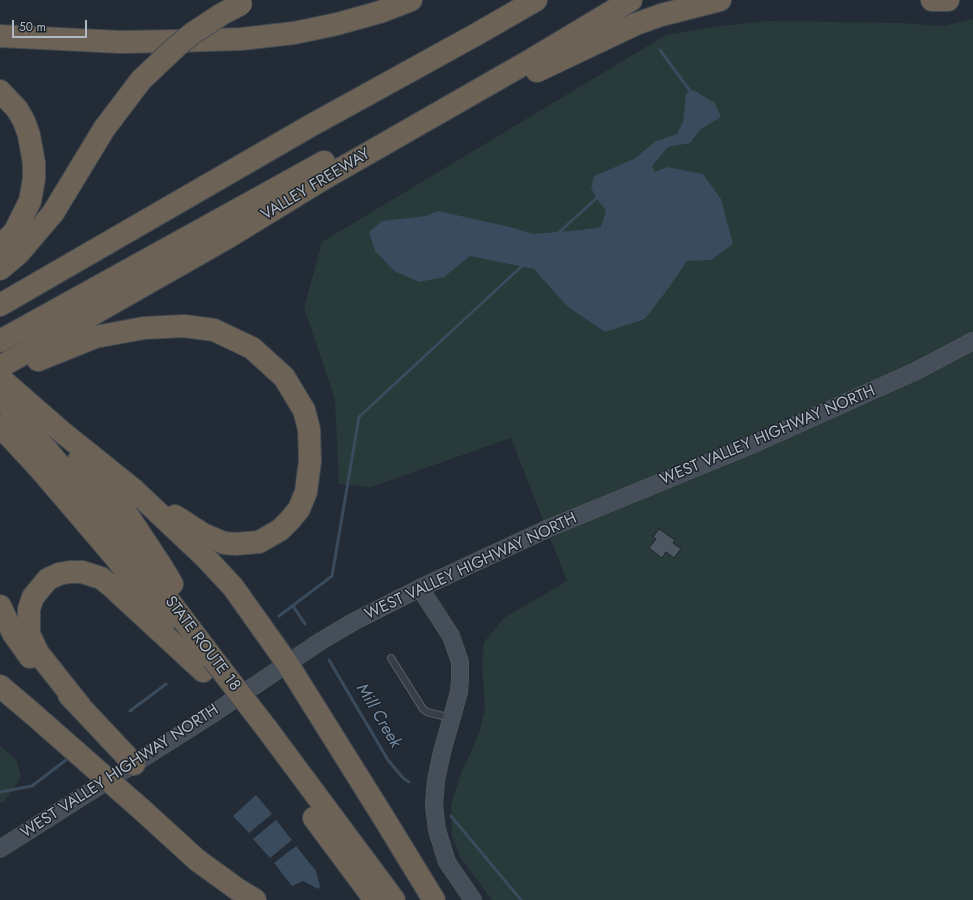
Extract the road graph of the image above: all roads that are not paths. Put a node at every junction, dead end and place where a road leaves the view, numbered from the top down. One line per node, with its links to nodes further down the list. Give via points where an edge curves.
1 (411, 0): 8 (highway, via 337,24 294,33 241,39 120,42)
2 (536, 0): 13 (highway, via 310,126)
3 (720, 0): 10 (highway, via 636,24)
4 (932, 0): 5 (highway)
5 (948, 0)
6 (629, 1): 10 (highway, VALLEY FREEWAY); 14 (highway, via 600,10)
7 (245, 2): 12 (highway, bridge, via 192,33 141,80 104,129 53,213 19,253)
8 (0, 36)
9 (0, 90): 11 (highway, via 24,121 34,163 30,200 15,231)
10 (323, 179): 16 (highway, VALLEY FREEWAY)
11 (0, 247)
12 (0, 269)
13 (0, 305)
14 (7, 337)
15 (973, 341): 24 (main road, WEST VALLEY HIGHWAY NORTH, via 916,371 756,443 549,528)
16 (30, 357): 17 (highway, VALLEY FREEWAY); 18 (highway); 23 (highway, via 95,337 144,328 184,326 214,330 252,348 284,376 304,410 309,429 310,461 306,492 299,509 280,530 259,542 224,543 203,534)
17 (0, 368)
18 (0, 375)
19 (0, 378): 21 (highway)
20 (0, 397): 26 (highway, STATE ROUTE 18, via 126,544)
21 (30, 406): 23 (highway); 26 (highway, via 121,505 162,567 183,604)
22 (0, 426): 29 (highway, STATE ROUTE 18)
23 (133, 489): 28 (highway, via 233,587)
24 (420, 588): 28 (main road, WEST VALLEY HIGHWAY NORTH, via 350,624); 32 (main road, via 450,636 460,662 459,692)
25 (0, 606): 31 (highway, via 23,648)
26 (198, 639): 29 (highway, STATE ROUTE 18)
27 (391, 658): 32 (lane, via 423,709)
28 (287, 663): 34 (main road, WEST VALLEY HIGHWAY NORTH); 39 (highway)
29 (208, 665): 31 (highway, via 101,578 82,572 60,574 48,579 33,597 28,609 28,634 38,653); 33 (highway, STATE ROUTE 18, bridge)
30 (0, 686): 36 (highway, bridge, via 197,860)
31 (80, 706): 34 (highway)
32 (451, 718): 40 (main road, via 436,780 436,824 447,862)
33 (261, 733): 37 (highway, STATE ROUTE 18); 38 (highway, STATE ROUTE 18)
34 (134, 764): 35 (main road, WEST VALLEY HIGHWAY NORTH)
35 (0, 849)
36 (255, 900)
37 (375, 900)
38 (394, 900)
39 (434, 900)
40 (473, 900)

